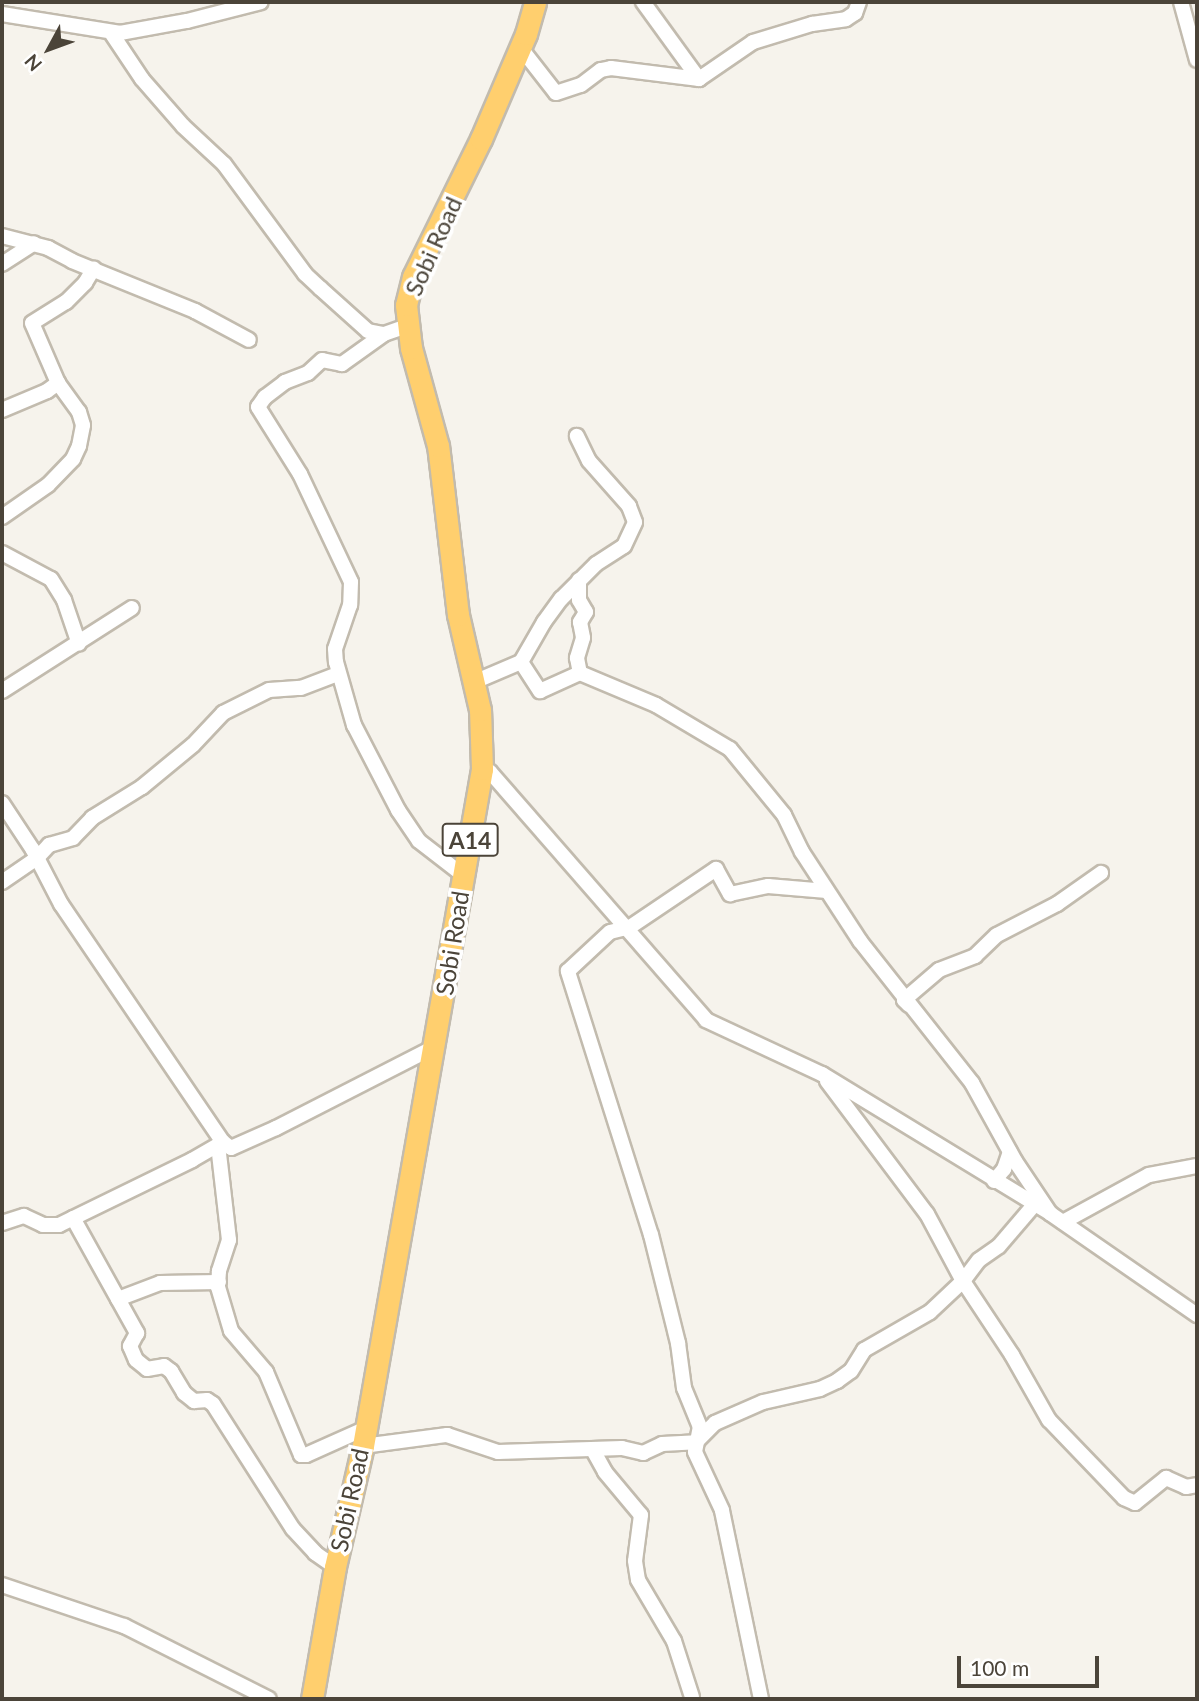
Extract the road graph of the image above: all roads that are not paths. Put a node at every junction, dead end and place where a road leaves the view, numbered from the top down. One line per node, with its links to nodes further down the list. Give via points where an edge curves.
1 (261, 2): 7 (street)
2 (535, 2): 8 (highway, Sobi Road / A14)
3 (643, 2): 10 (street)
4 (859, 2): 10 (street, via 855,13 846,19 753,42)
5 (1181, 2): 9 (street)
6 (2, 13): 7 (street)
7 (112, 34): 16 (street, via 169,111 231,172 305,274 359,326)
8 (520, 47): 10 (street, via 556,93 611,68); 15 (highway, Sobi Road / A14, via 460,186 413,277 406,305)
9 (1197, 60)
10 (699, 79)
11 (2, 236): 12 (street)
12 (34, 243): 13 (street); 14 (street)
13 (2, 264)
14 (94, 268): 17 (street, via 195,311); 18 (street, via 66,302 32,323)
15 (407, 327): 16 (street); 29 (highway, Sobi Road / A14, via 438,446 457,615)
16 (384, 334): 28 (street, via 342,364 322,360 308,373 285,382 258,407 300,474 351,582 350,605 335,649)
17 (249, 340)
18 (58, 383): 19 (street); 21 (street, via 79,412 83,425 79,446 48,485)
19 (2, 410)
20 (577, 436): 23 (street, via 589,461 629,506 635,522 624,546)
21 (2, 517)
22 (2, 553): 25 (street, via 51,579)
23 (579, 580): 26 (street, via 544,622); 27 (street, via 579,600 586,612 580,622)
24 (132, 608): 25 (street)
25 (79, 644): 30 (street)
26 (521, 662): 27 (street, via 540,691); 29 (street)
27 (580, 673): 37 (street, via 656,705 730,749 783,815)
28 (338, 674): 33 (street, via 301,688 269,690 223,713 142,787 92,818 73,838 50,845); 35 (street, via 354,725 398,810 419,841)
29 (474, 682): 31 (highway, Sobi Road / A14)
30 (2, 691)
31 (482, 769): 35 (highway, Sobi Road / A14); 38 (street, via 490,772)
32 (2, 803): 33 (street)
33 (37, 858): 36 (street); 42 (street, via 61,904)
34 (1101, 873): 39 (street, via 1057,904 997,935 975,956 939,970)
35 (463, 875): 40 (highway, Sobi Road / A14)
36 (2, 882)
37 (827, 891): 38 (street, via 768,886 730,894 716,869); 39 (street)
38 (624, 927): 41 (street, via 706,1020); 55 (street, via 610,932 568,971 652,1235 684,1388 700,1427)
39 (904, 1000): 43 (street, via 972,1083)
40 (434, 1047): 42 (street, via 251,1140 231,1148); 54 (highway, Sobi Road / A14)
41 (822, 1074): 45 (street); 51 (street, via 927,1214)
42 (220, 1144): 47 (street); 50 (street, via 229,1240)
43 (1010, 1152): 45 (street); 48 (street)
44 (1197, 1166): 48 (street, via 1149,1175)
45 (994, 1181): 46 (street)
46 (1034, 1205): 48 (street); 51 (street)
47 (73, 1218): 49 (street, via 52,1226 24,1216); 52 (street)
48 (1057, 1218): 53 (street)
49 (2, 1223)
50 (219, 1282): 52 (street, via 160,1283); 54 (street, via 230,1331 266,1372 300,1455)
51 (963, 1282): 55 (street, via 915,1323 864,1350 851,1371 837,1381 763,1402 715,1423); 57 (street, via 1049,1420 1124,1499 1135,1503 1166,1478 1186,1488)
52 (118, 1299): 58 (street, via 137,1333 130,1346 136,1360 148,1369 164,1366 194,1401 207,1399 213,1404 293,1529)
53 (1197, 1315)
54 (363, 1437): 56 (street, via 447,1435 498,1452); 58 (highway, Sobi Road / A14)
55 (696, 1442): 56 (street, via 662,1444 643,1453 622,1448); 63 (street, via 695,1452 722,1510)
56 (593, 1450): 60 (street, via 605,1472 642,1515 635,1561 638,1580 674,1641)
57 (1197, 1485)
58 (335, 1567): 62 (highway, Sobi Road / A14)
59 (2, 1585): 61 (street, via 124,1626)
60 (692, 1697)
61 (269, 1699)
62 (312, 1699)
63 (761, 1699)

